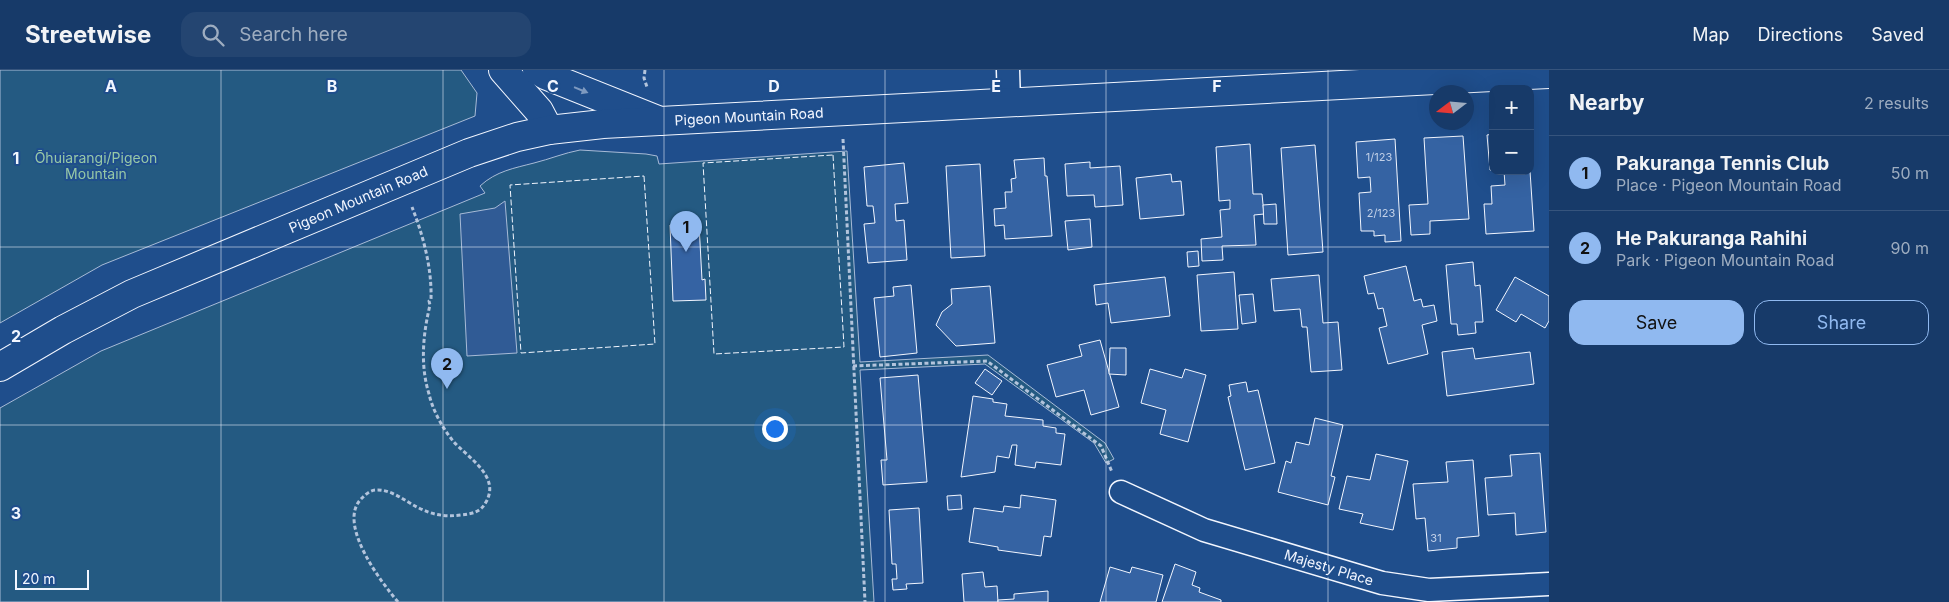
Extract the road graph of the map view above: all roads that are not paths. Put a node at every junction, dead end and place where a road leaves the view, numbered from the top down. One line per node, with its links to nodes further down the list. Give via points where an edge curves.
1 (503, 70): 7 (main road, via 539,110)
2 (537, 70): 6 (main road, one-way to 6)
3 (1008, 70): 5 (street)
4 (1549, 74): 5 (main road, Pigeon Mountain Road)
5 (1009, 103): 6 (main road, Pigeon Mountain Road)
6 (660, 120): 7 (main road, Pigeon Mountain Road)
7 (549, 130): 8 (main road, Pigeon Mountain Road, via 469,153 132,294)
8 (0, 367)
9 (1121, 492): 10 (street, Majesty Place, via 1204,530 1382,583 1429,590)
10 (1549, 584)

